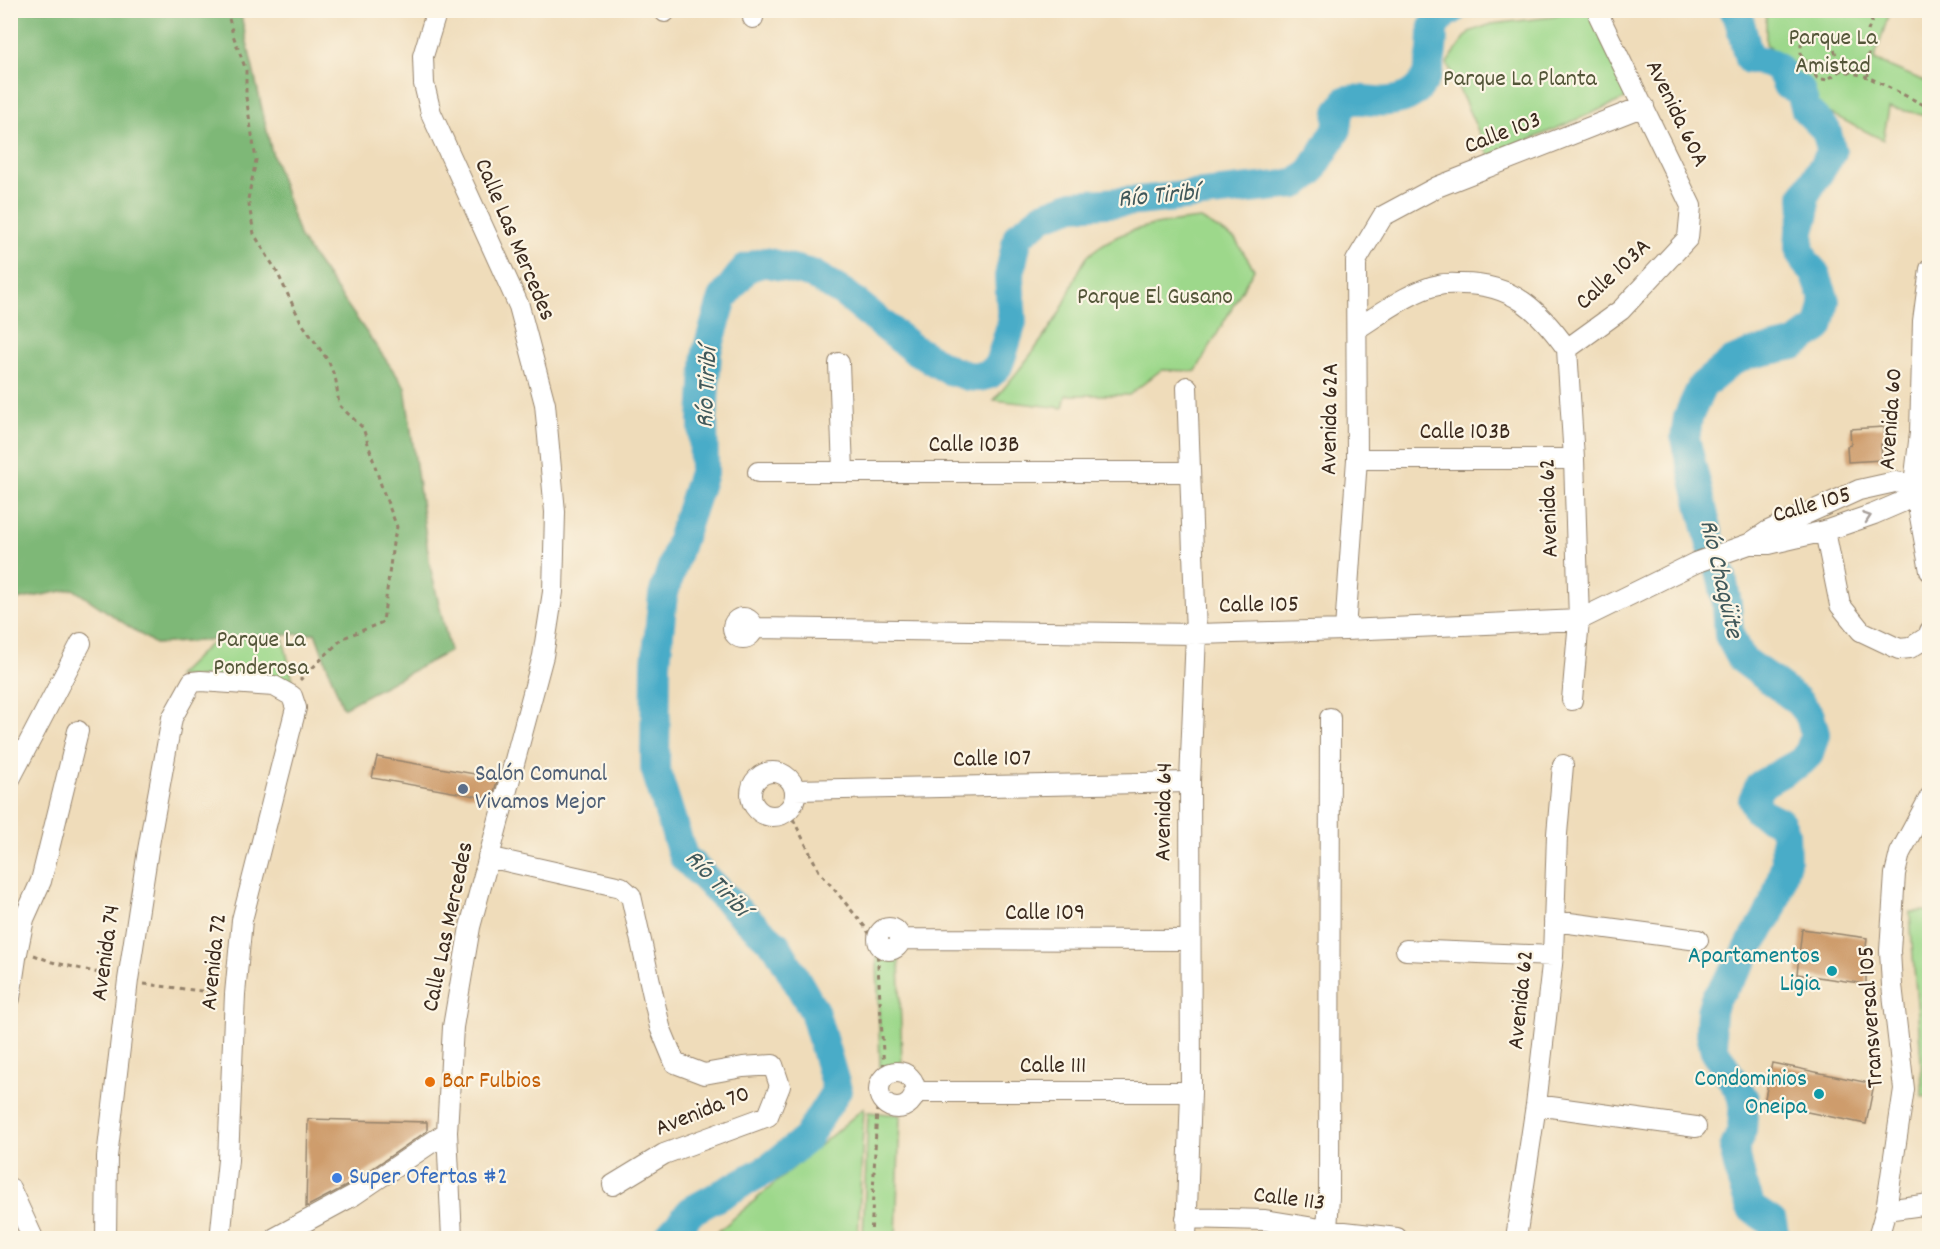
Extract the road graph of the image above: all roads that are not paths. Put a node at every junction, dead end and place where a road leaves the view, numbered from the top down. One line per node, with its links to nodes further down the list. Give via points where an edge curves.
1 (437, 10): 36 (street, Calle Las Mercedes, via 423,56 424,84 431,113 519,306 545,404 555,512 553,592 543,656)
2 (1599, 16): 3 (street, Avenida 60A)
3 (1644, 106): 4 (street, Calle 103, via 1437,187); 5 (street, Avenida 60A, via 1691,206)
4 (1383, 216): 8 (street, Avenida 62A, via 1356,261)
5 (1688, 238): 9 (street, Calle 103A, via 1621,310)
6 (1929, 269): 7 (street, Avenida 60)
7 (1929, 277): 17 (street, Avenida 60, via 1923,321)
8 (1358, 328): 9 (street, Calle 103A, via 1401,300 1438,285 1483,284 1517,296 1551,326); 12 (street, Avenida 62A)
9 (1567, 349): 13 (street, Avenida 62)
10 (839, 363): 14 (street)
11 (1187, 387): 16 (street, Avenida 64)
12 (1357, 459): 13 (street, Calle 103B); 23 (street, Avenida 62A)
13 (1574, 459): 21 (street, Avenida 62)
14 (843, 471): 15 (street, Calle 103B); 16 (street, Calle 103B)
15 (758, 472)
16 (1190, 472): 25 (street, Avenida 64)
17 (1922, 486): 18 (street, Calle 105, one-way to 17, via 1902,502); 19 (street, Calle 105, via 1895,482 1858,490 1768,531); 20 (street, Avenida 60)
18 (1825, 531): 19 (street, Calle 105, via 1769,544); 24 (street, via 1840,605 1861,631 1899,649 1910,648 1929,636)
19 (1749, 544): 21 (street, Calle 105, via 1707,558)
20 (1929, 571)
21 (1579, 620): 23 (street, Calle 105); 28 (street, Avenida 62)
22 (753, 628): 25 (street, Calle 105)
23 (1345, 630): 25 (street, Calle 105)
24 (1929, 630)
25 (1196, 633): 33 (street, Avenida 64)
26 (81, 643): 32 (street)
27 (292, 696): 57 (street, Avenida 74, via 274,687 192,682 172,718 128,980 107,1157); 58 (street, Avenida 72, via 296,708 242,920)
28 (1572, 700)
29 (1330, 718): 54 (street)
30 (78, 731): 43 (street, via 41,881 24,920)
31 (1563, 765): 37 (street, Avenida 62)
32 (10, 779)
33 (1190, 782): 34 (street, Calle 107); 39 (street, Avenida 64)
34 (795, 790)
35 (1929, 797): 52 (street, Transversal 105, via 1899,853 1895,874 1890,951 1904,1089)
36 (488, 857): 48 (street, Calle Las Mercedes, via 470,927 453,1027); 49 (street, Avenida 70, via 621,887 631,896 660,1027 675,1063 704,1074 773,1065 780,1086 768,1116 664,1154)
37 (1554, 921): 40 (street); 42 (street, Avenida 62)
38 (900, 939): 39 (street, Calle 109)
39 (1190, 940): 45 (street, Avenida 64)
40 (1698, 940)
41 (1406, 950): 42 (street)
42 (1553, 956): 46 (street, Avenida 62)
43 (10, 998)
44 (915, 1092): 45 (street, Calle 111)
45 (1191, 1092): 53 (street, Avenida 64)
46 (1536, 1105): 47 (street); 62 (street, Avenida 62)
47 (1696, 1127)
48 (447, 1132): 59 (street, via 354,1195); 60 (street, Calle Las Mercedes)
49 (613, 1185)
50 (10, 1188): 56 (street)
51 (1929, 1204): 52 (street)
52 (1886, 1210): 63 (street, Transversal 105)
53 (1186, 1218): 54 (street, Calle 113, via 1265,1220); 61 (street, Avenida 64)
54 (1327, 1230): 55 (street, Calle 113)
55 (1390, 1238)
56 (33, 1239)
57 (106, 1239)
58 (223, 1239)
59 (275, 1239)
60 (452, 1239)
61 (1186, 1239)
62 (1516, 1239)
63 (1878, 1239)

